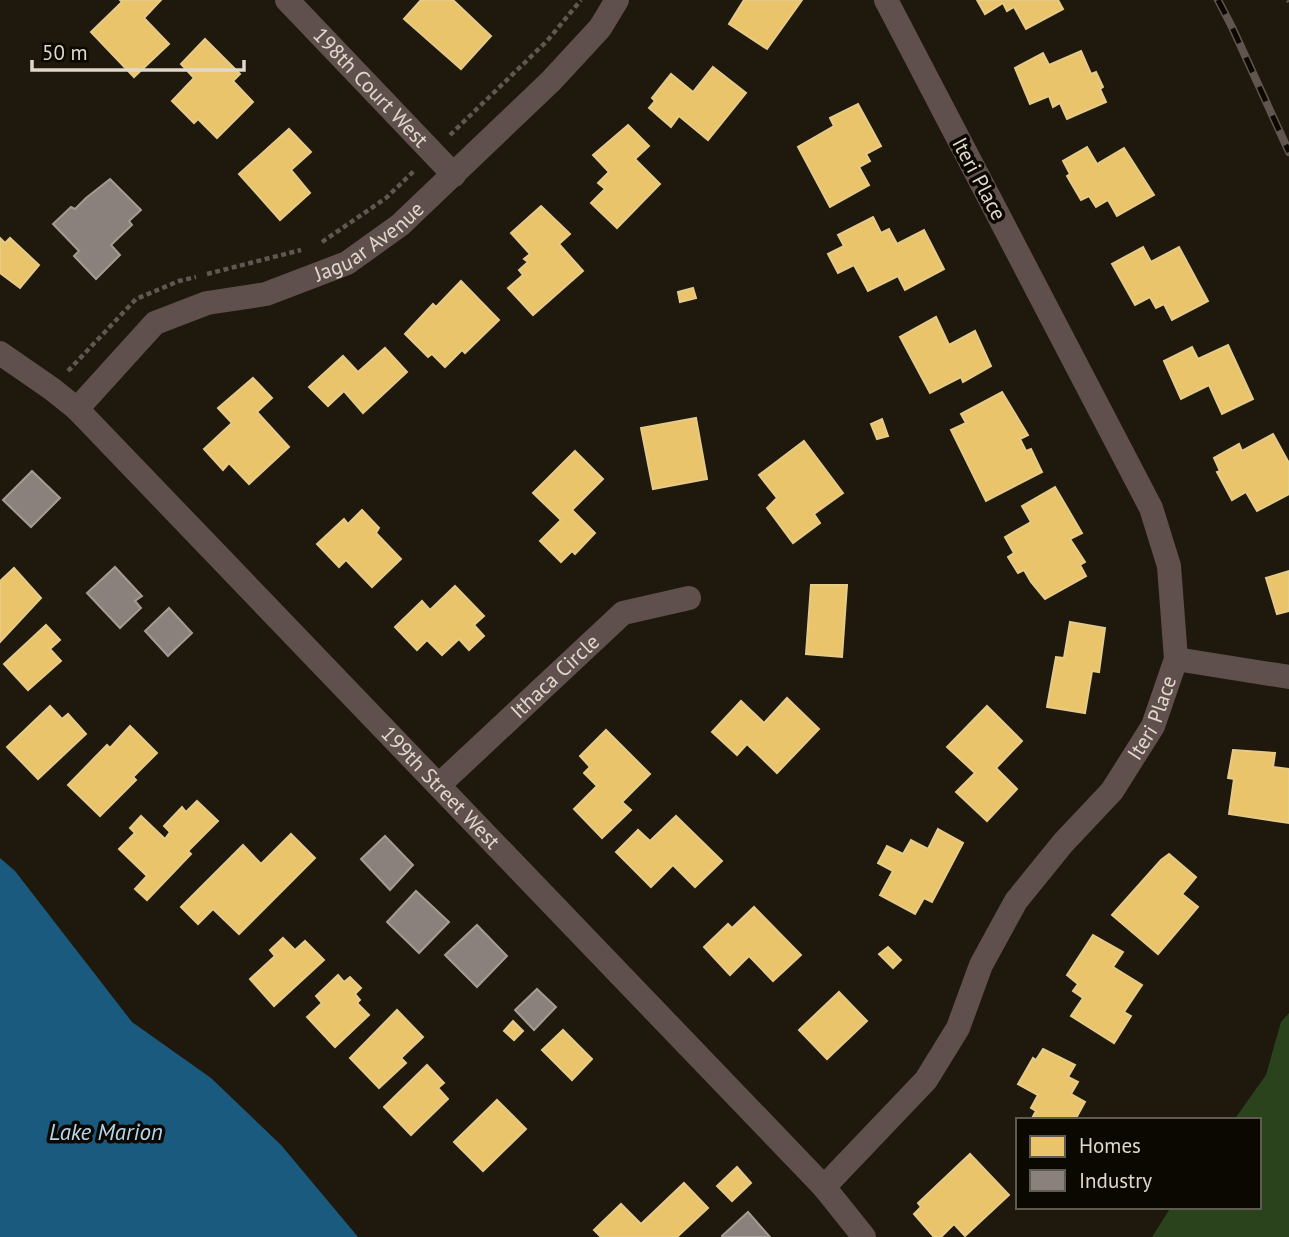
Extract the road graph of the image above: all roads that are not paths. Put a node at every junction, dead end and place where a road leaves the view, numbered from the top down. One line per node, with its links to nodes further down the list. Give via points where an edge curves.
1 (288, 0): 4 (street, 198th Court West)
2 (617, 0): 4 (street, Jaguar Avenue, via 600,28 551,81)
3 (886, 0): 8 (street, Iteri Place, via 1151,508 1169,566)
4 (454, 175): 6 (street, Jaguar Avenue, via 401,225 347,263 266,294 207,303 155,323)
5 (0, 353): 6 (street, 199th Street West)
6 (77, 409): 10 (street, 199th Street West)
7 (689, 597): 10 (street, Ithaca Circle, via 623,613)
8 (1176, 659): 9 (street); 11 (street, Iteri Place, via 1153,726 1112,791 1016,901 981,965 958,1028 926,1080)
9 (1289, 677)
10 (439, 785): 11 (street, 199th Street West)
11 (824, 1187): 12 (street, 199th Street West)
12 (864, 1237)

